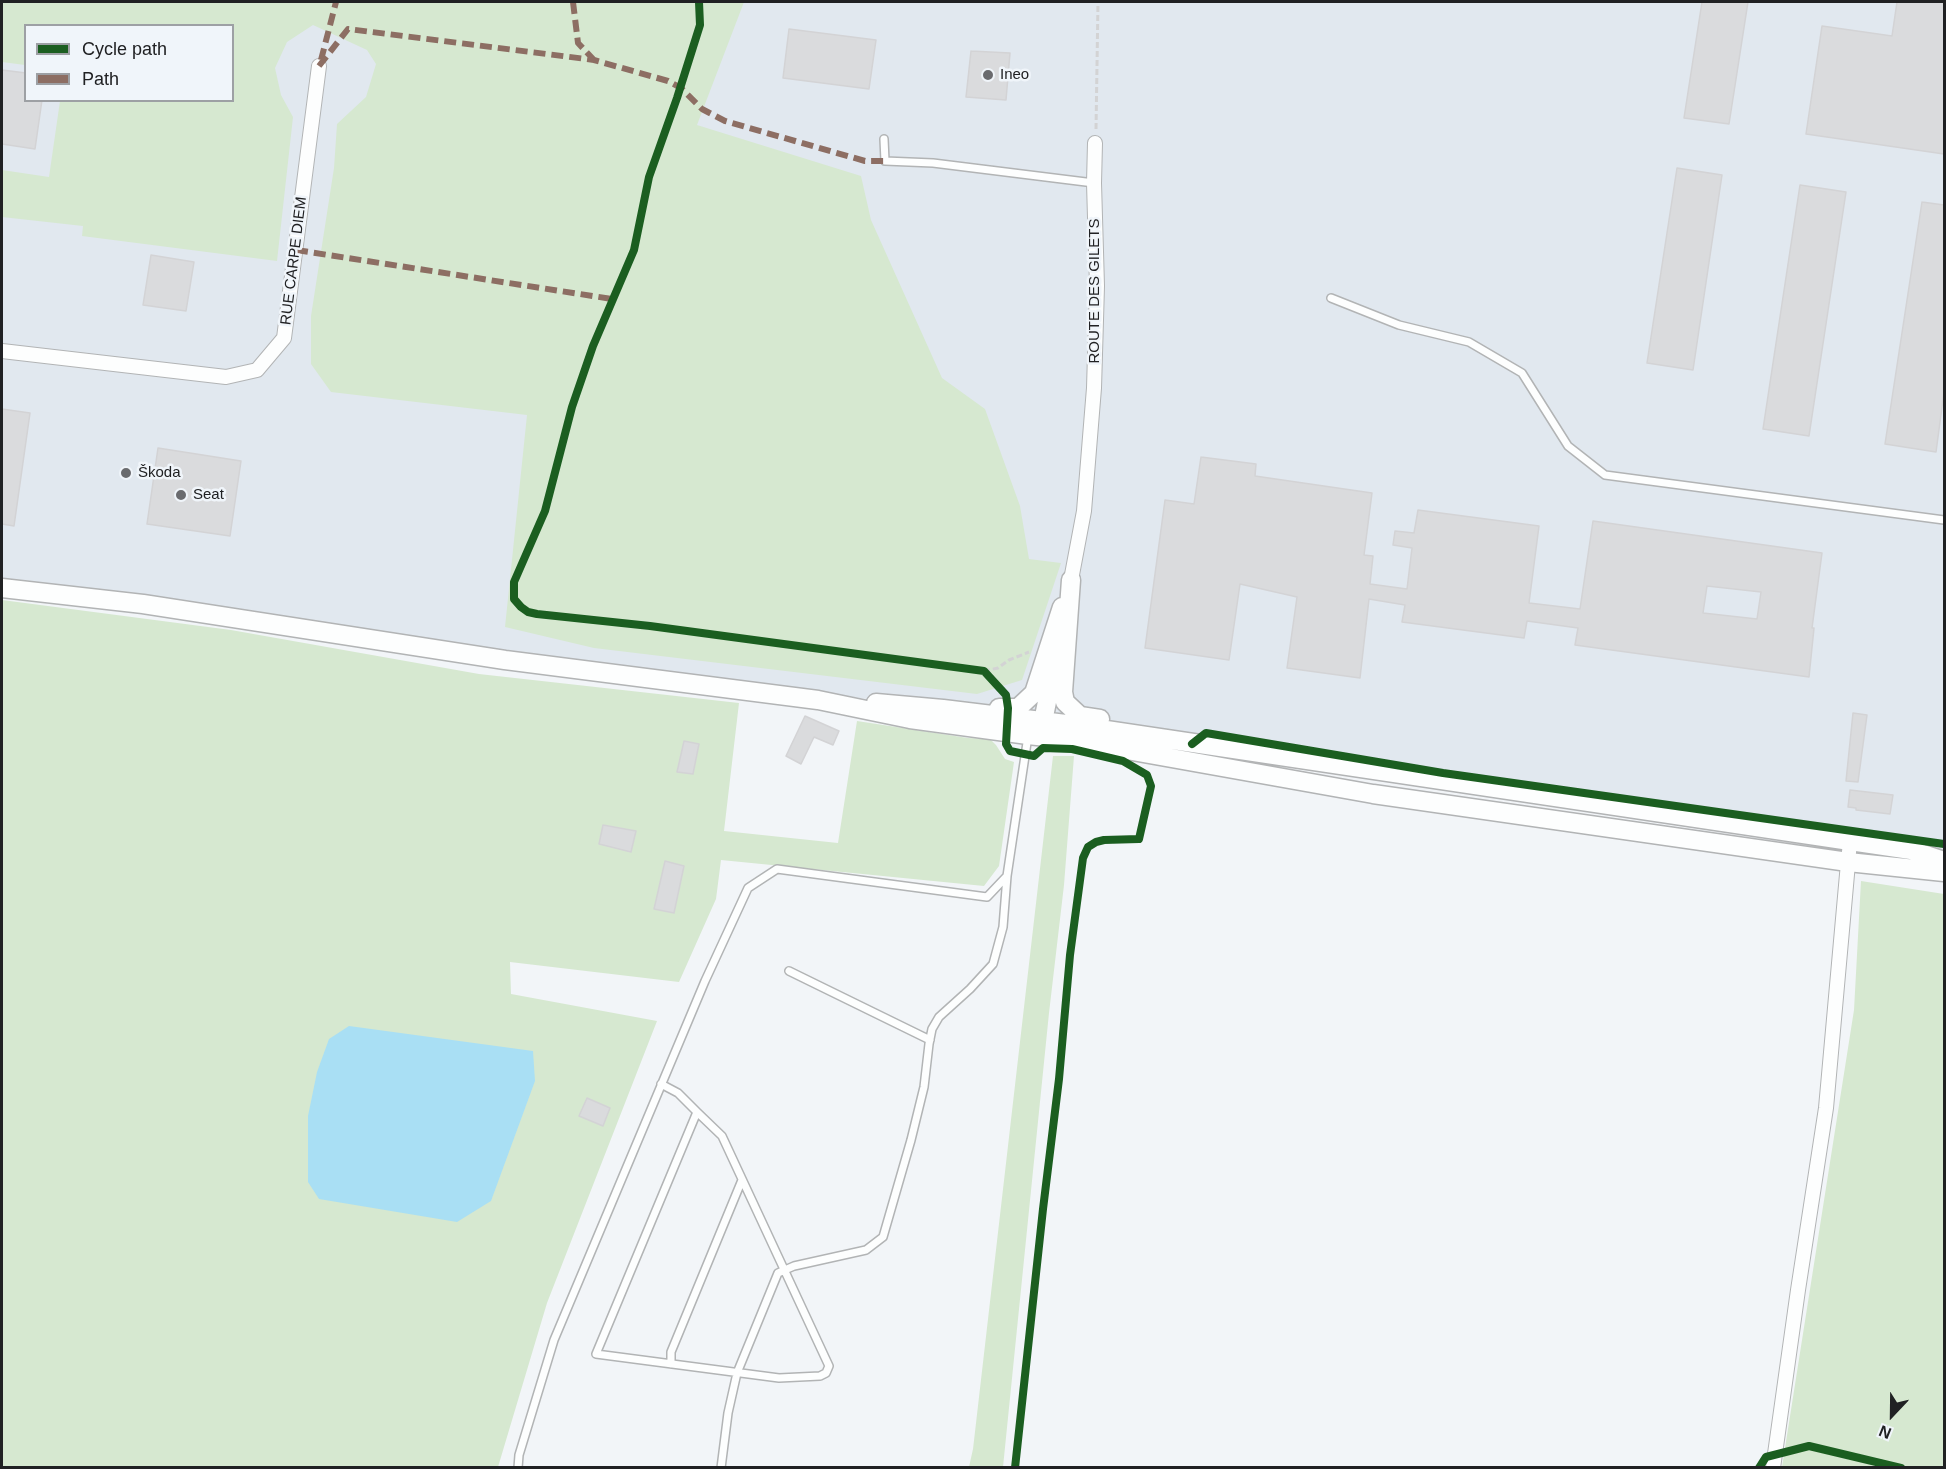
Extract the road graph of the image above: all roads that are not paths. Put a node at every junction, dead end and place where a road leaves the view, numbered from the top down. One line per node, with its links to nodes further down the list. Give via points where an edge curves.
1 (319, 66): 6 (street, RUE CARPE DIEM, via 284,338 257,370 226,377)
2 (884, 139): 4 (lane, via 885,161 933,163)
3 (1095, 143): 4 (street, ROUTE DES GILETS)
4 (1094, 183): 8 (street, ROUTE DES GILETS, via 1094,388 1084,511)
5 (1330, 298): 7 (lane, via 1399,325 1469,342 1522,373 1568,446 1605,476)
6 (2, 351)
7 (1944, 520)
8 (1071, 580): 11 (main road, ROUTE DES GILETS, via 1034,693 1018,708); 12 (main road, ROUTE DES GILETS); 13 (main road, ROUTE DES GILETS, via 1065,702 1080,716 1148,728)
9 (2, 588): 10 (main road, via 143,604 505,660)
10 (818, 700): 11 (main road); 12 (main road, via 910,719)
11 (943, 709): 12 (main road)
12 (1036, 728): 13 (main road); 16 (main road, via 1065,739 1373,794); 18 (lane)
13 (1182, 742): 14 (main road)
14 (1850, 841): 15 (main road, via 1911,850); 16 (street)
15 (1944, 861)
16 (1848, 862): 17 (main road); 29 (street, via 1826,1108)
17 (1944, 872)
18 (1007, 876): 20 (lane, via 1003,927 993,964 939,1017); 21 (lane, via 987,897 777,869 748,888)
19 (789, 971): 20 (lane)
20 (930, 1040): 24 (lane, via 924,1087 883,1237 867,1250)
21 (661, 1084): 22 (lane, via 678,1093); 27 (lane, via 554,1340)
22 (697, 1112): 23 (lane, via 722,1136); 25 (lane, via 596,1354)
23 (742, 1180): 24 (lane); 25 (lane, via 671,1353)
24 (784, 1270): 26 (lane, via 778,1273); 26 (lane, via 829,1366 826,1373 779,1378)
25 (671, 1364): 26 (lane)
26 (737, 1373): 28 (lane)
27 (518, 1467)
28 (721, 1467)
29 (1773, 1467)

